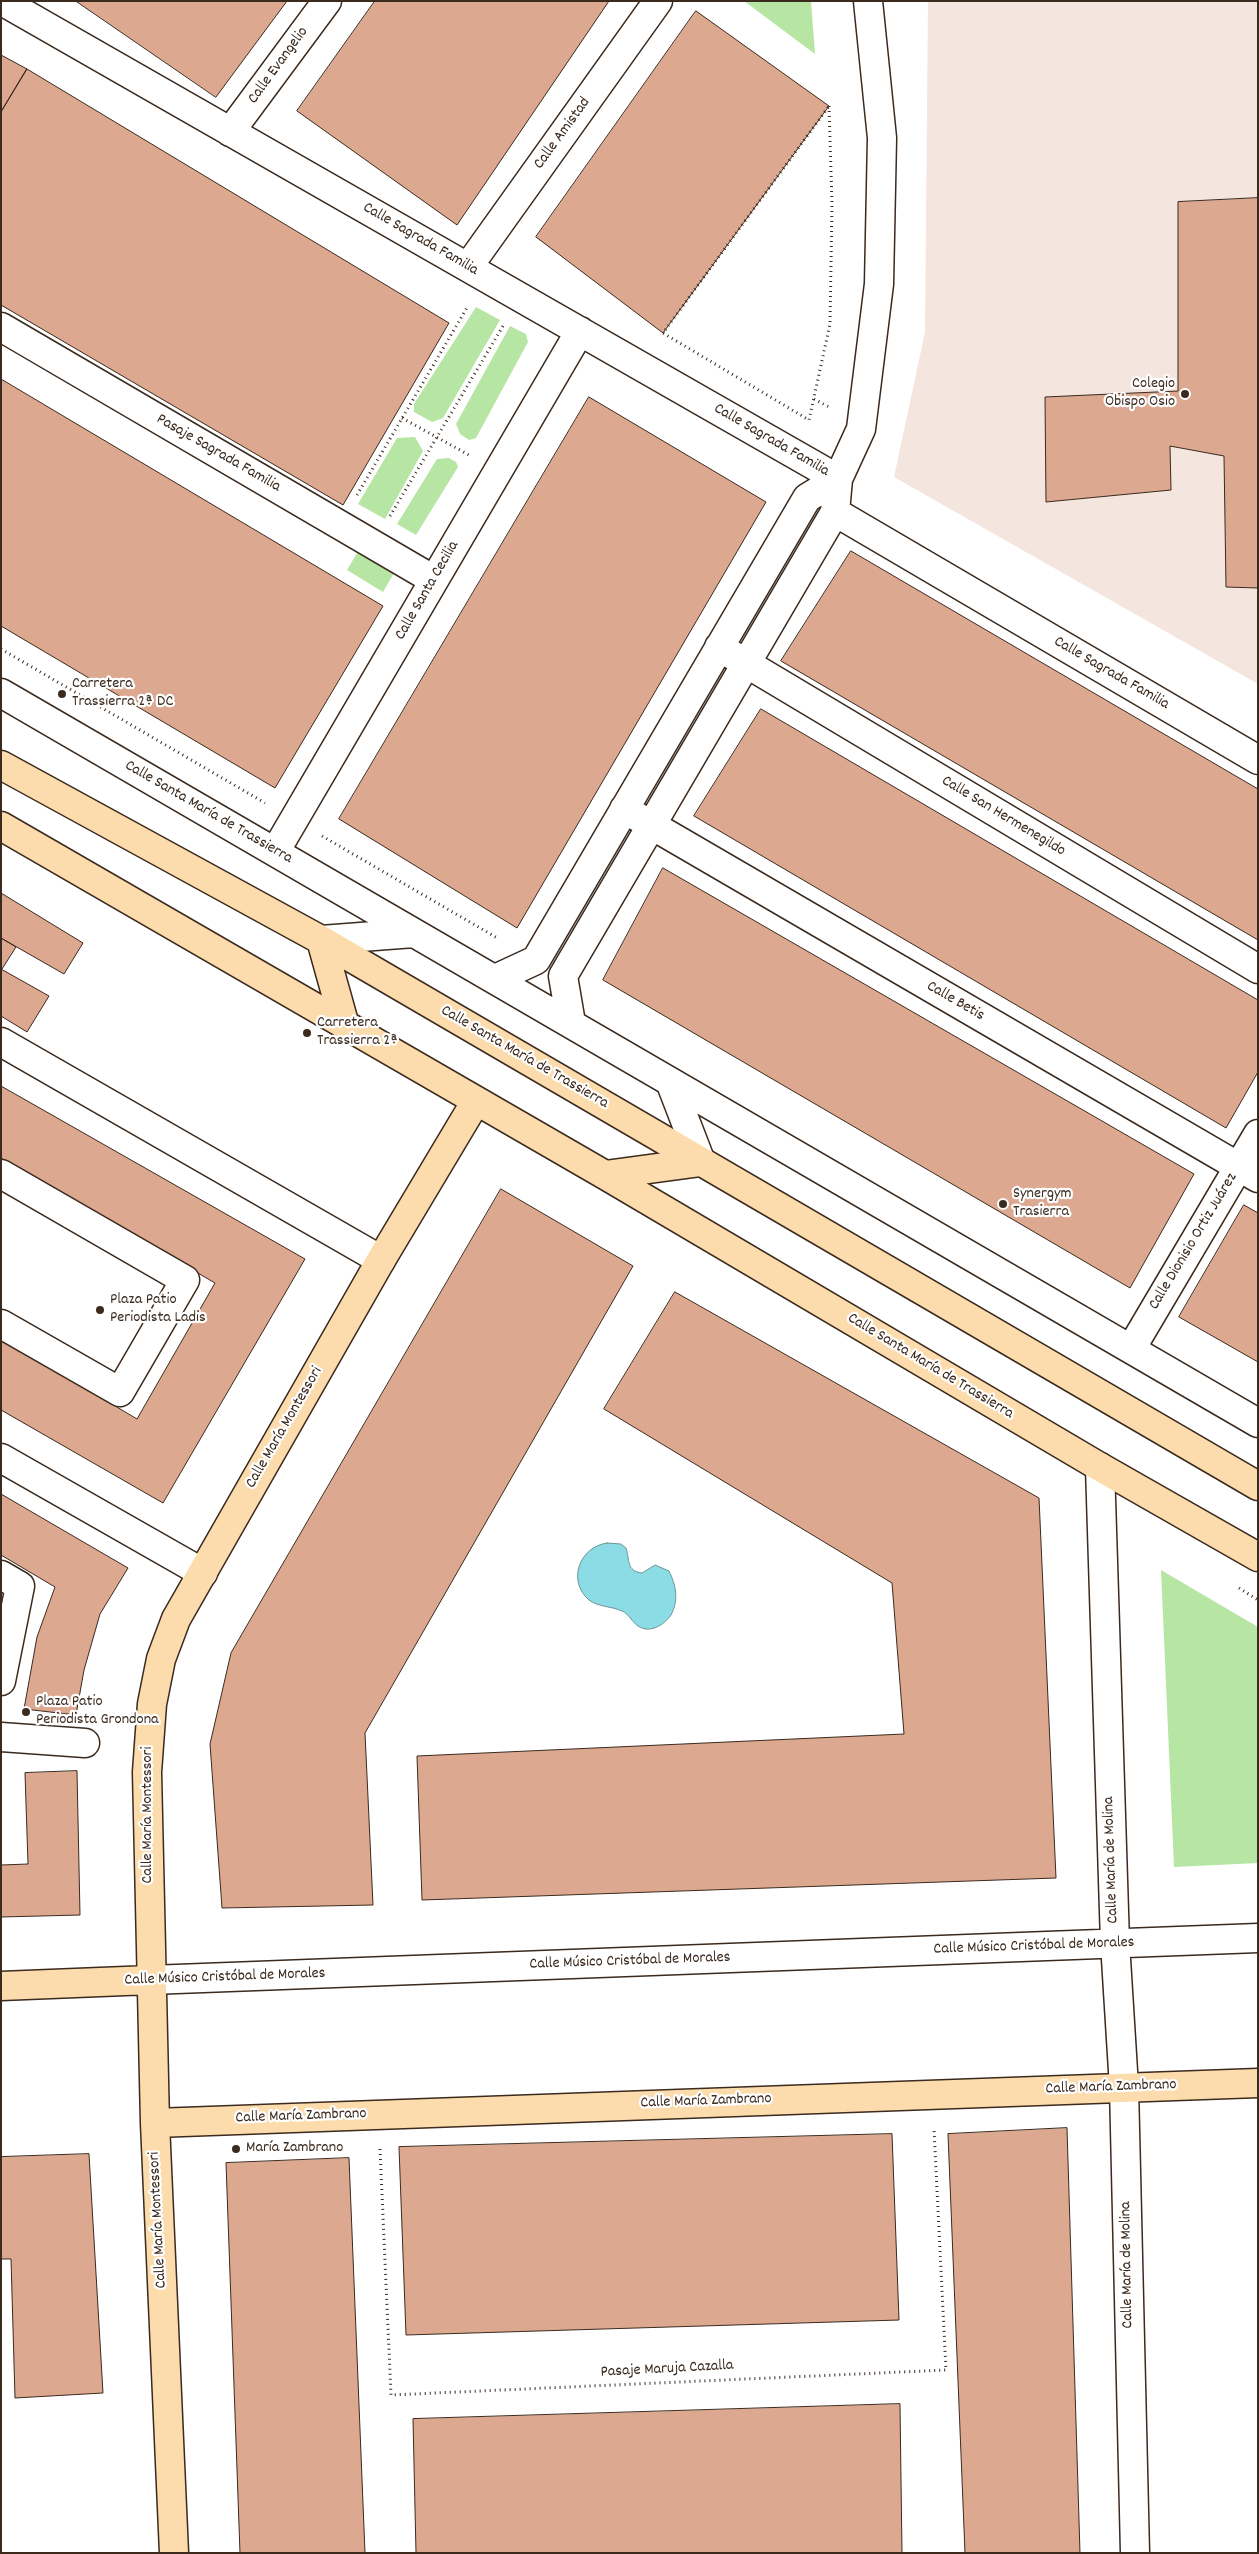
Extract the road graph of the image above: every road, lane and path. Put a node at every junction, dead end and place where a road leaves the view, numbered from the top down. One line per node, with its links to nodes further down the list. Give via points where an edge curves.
1 (2, 1): 5 (street, Calle Sagrada Familia)
2 (327, 1): 5 (street, Calle Evangelio)
3 (658, 1): 6 (street, Calle Amistad)
4 (868, 1): 16 (street, via 882,138 879,284 860,428)
5 (230, 132): 6 (street, Calle Sagrada Familia)
6 (468, 267): 10 (street, Calle Sagrada Familia)
7 (468, 305): 13 (path)
8 (503, 325): 14 (path)
9 (1, 327): 20 (street, Pasaje Sagrada Familia)
10 (580, 330): 16 (street, Calle Sagrada Familia); 20 (street, Calle Santa Cecilia)
11 (814, 399): 11 (path, via 830,324 832,204 829,106 663,333 809,420); 12 (path)
12 (830, 408)
13 (402, 418): 14 (path); 17 (path)
14 (437, 437): 15 (path); 19 (path)
15 (470, 455)
16 (838, 479): 18 (street); 21 (street, via 807,498)
17 (356, 497)
18 (835, 512): 22 (street); 24 (street, Calle Sagrada Familia)
19 (386, 524)
20 (434, 580): 29 (street, Calle Santa Cecilia)
21 (719, 647): 22 (street, Calle San Hermenegildo); 26 (street)
22 (747, 665): 28 (street); 32 (street, Calle San Hermenegildo)
23 (1, 693): 29 (street, Calle Santa María de Trassierra)
24 (1258, 760)
25 (1, 765): 31 (main road, Calle Santa María de Trassierra)
26 (624, 809): 28 (street, Calle Betis); 33 (street, via 536,960)
27 (1, 826): 35 (main road, Calle Santa María de Trassierra)
28 (652, 826): 34 (street, via 563,976); 41 (street, Calle Betis)
29 (276, 852): 30 (street, Calle Santa María de Trassierra)
30 (414, 933): 31 (street); 33 (street, Calle Santa María de Trassierra)
31 (321, 940): 35 (main road); 40 (main road, Calle Santa María de Trassierra)
32 (1258, 969)
33 (495, 979): 34 (street, Calle Santa María de Trassierra)
34 (571, 1022): 37 (street, Calle Santa María de Trassierra)
35 (345, 1026): 38 (main road, Calle Santa María de Trassierra)
36 (1, 1042): 44 (street)
37 (671, 1084): 40 (street); 46 (street, Calle Santa María de Trassierra)
38 (476, 1101): 43 (main road, Calle Santa María de Trassierra); 44 (main road, Calle María Montessori)
39 (1258, 1134): 41 (street, Calle Dionisio Ortiz Juárez)
40 (701, 1162): 43 (main road); 50 (main road, Calle Santa María de Trassierra)
41 (1248, 1172): 46 (street, Calle Dionisio Ortiz Juárez)
42 (1, 1174): 45 (street, via 185,1280 120,1392)
43 (605, 1175): 49 (main road, Calle Santa María de Trassierra)
44 (380, 1260): 52 (main road, Calle María Montessori)
45 (1, 1324)
46 (1131, 1349): 47 (street, Calle Santa María de Trassierra)
47 (1258, 1423)
48 (1, 1458): 52 (street)
49 (1100, 1467): 51 (main road, Calle Santa María de Trassierra); 58 (street, Calle María de Molina)
50 (1258, 1486)
51 (1258, 1557)
52 (203, 1574): 59 (main road, Calle María Montessori, via 176,1619 161,1659 152,1704 147,1772)
53 (1, 1575): 54 (street, via 20,1586)
54 (1, 1681)
55 (1, 1737): 56 (street)
56 (86, 1743)
57 (1258, 1938): 58 (street, Calle Músico Cristóbal de Morales)
58 (1115, 1943): 59 (street, Calle Músico Cristóbal de Morales); 62 (street, Calle María de Molina)
59 (150, 1980): 60 (main road, Calle Músico Cristóbal de Morales); 63 (main road, Calle María Montessori)
60 (1, 1986)
61 (1258, 2083): 62 (main road, Calle María Zambrano)
62 (1124, 2086): 63 (main road, Calle María Zambrano); 67 (street, Calle María de Molina)
63 (155, 2123): 66 (main road, Calle María Montessori)
64 (933, 2124): 65 (path, Pasaje Maruja Cazalla, via 946,2370 391,2395)
65 (380, 2146)
66 (174, 2553)
67 (1135, 2553)

